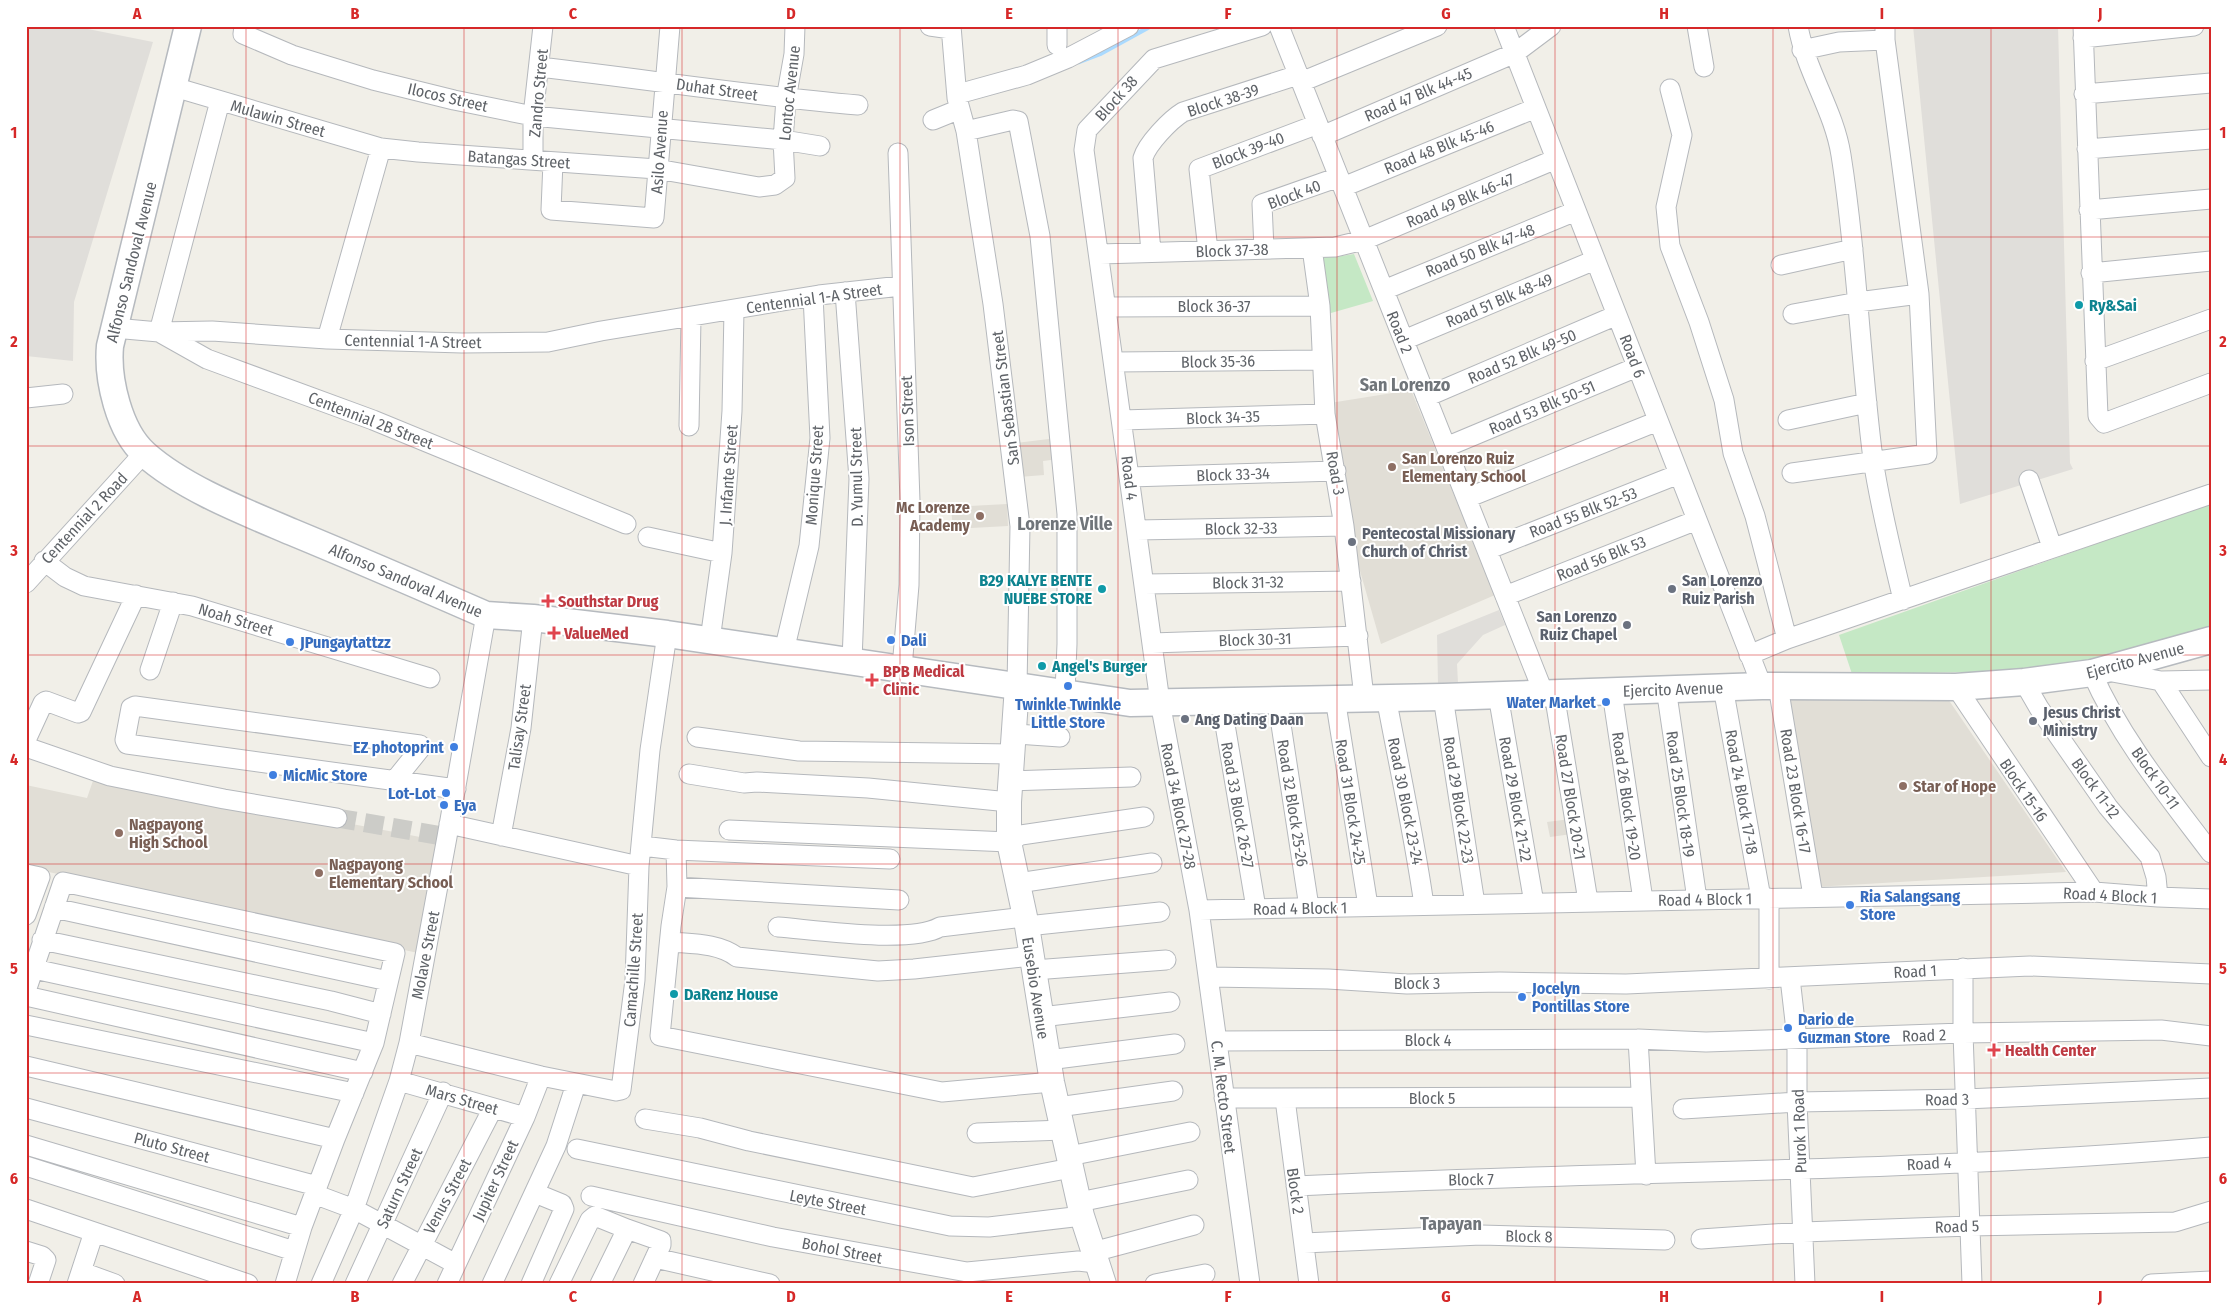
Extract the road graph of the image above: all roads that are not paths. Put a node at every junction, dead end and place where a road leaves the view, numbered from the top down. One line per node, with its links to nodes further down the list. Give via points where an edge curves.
1 (188, 26): 28 (main road, Alfonso Sandoval Avenue)
2 (543, 26): 23 (street, Zandro Street)
3 (670, 26): 26 (street, Asilo Avenue)
4 (795, 26): 31 (street, Lontoc Avenue)
5 (930, 26): 16 (street)
6 (1057, 26): 20 (street)
7 (1129, 26): 34 (street, via 1068,58)
8 (1262, 26): 61 (street, Block 38, via 1154,59 1087,130 1084,150)
9 (1279, 26): 25 (street, Road 2)
10 (1437, 26): 25 (street, Block 38-39)
11 (1504, 26): 22 (street, Road 6)
12 (1551, 26): 22 (street, Road 47 Blk 44-45)
13 (1697, 26): 24 (street)
14 (1798, 26): 21 (street)
15 (2194, 26): 18 (street)
16 (951, 28): 34 (street)
17 (243, 30): 36 (street, Ilocos Street, via 292,55 373,80)
18 (2083, 32): 30 (street)
19 (1885, 33): 21 (street); 69 (street)
20 (1057, 45)
21 (1802, 50): 58 (street, via 1838,134)
22 (1514, 53): 35 (street, Road 6); 39 (street, Road 47 Blk 44-45)
23 (539, 67): 26 (street, Duhat Street); 36 (street, Zandro Street)
24 (1704, 67)
25 (1300, 79): 39 (street, Road 2); 60 (street, Block 38-39, via 1183,112 1145,151)
26 (665, 82): 31 (street, Duhat Street); 38 (street, Asilo Avenue)
27 (2211, 83): 30 (street)
28 (174, 87): 32 (street, Mulawin Street); 79 (main road, Alfonso Sandoval Avenue)
29 (1670, 89): 127 (street, via 1682,135 1666,207 1670,246 1724,400 1733,453 1755,516)
30 (2084, 94): 45 (street)
31 (786, 99): 33 (street, Duhat Street); 42 (street, Lontoc Avenue)
32 (220, 101): 44 (street, Mulawin Street); 80 (street)
33 (858, 105)
34 (960, 105): 37 (street); 40 (street, San Sebastian Street)
35 (1536, 108): 47 (street, Road 6); 51 (street, Road 48 Blk 45-46)
36 (533, 116): 38 (street, Ilocos Street); 48 (street, Zandro Street)
37 (933, 120)
38 (661, 129): 42 (street, Ilocos Street); 50 (street, Asilo Avenue)
39 (1320, 130): 51 (street, Road 2); 59 (street, Block 39-40, via 1199,169)
40 (966, 131): 141 (street, San Sebastian Street, via 993,304 1020,526); 146 (street, via 1018,121 1040,236 1067,514)
41 (2211, 139): 45 (street)
42 (783, 140): 43 (street, Ilocos Street); 50 (street, Lontoc Avenue, via 785,178 774,185 759,187)
43 (820, 146)
44 (381, 148): 48 (street, Batangas Street); 81 (street)
45 (2087, 148): 53 (street)
46 (898, 153): 66 (street, Ison Street)
47 (1556, 159): 54 (street, Road 6); 55 (street, Road 49 Blk 46-47)
48 (533, 160): 49 (street, Batangas Street)
49 (553, 162): 50 (street, Batangas Street); 50 (street, Asilo Avenue, via 551,210 653,218)
50 (657, 169)
51 (1341, 182): 55 (street, Road 2); 57 (street, Block 40, via 1262,204)
52 (2211, 199): 53 (street)
53 (2089, 210): 65 (street)
54 (1576, 211): 62 (street, Road 6); 67 (street, Road 50 Blk 47-48)
55 (1364, 240): 56 (street, Block 37-38, via 1335,247); 67 (street, Road 2)
56 (1312, 248): 57 (street, Block 37-38); 72 (street, Road 3)
57 (1264, 249): 59 (street, Block 37-38)
58 (1853, 249): 64 (street); 71 (street)
59 (1208, 251): 60 (street, Block 37-38)
60 (1151, 252): 61 (street, Block 37-38)
61 (1100, 254): 73 (street, Road 4)
62 (1595, 260): 76 (street, Road 6); 82 (street, Road 51 Blk 48-49)
63 (2211, 261): 65 (street)
64 (1781, 265)
65 (2091, 273): 84 (street)
66 (901, 286): 68 (street, Centennial 1-A Street); 134 (street, Ison Street, via 910,500 909,585)
67 (1384, 290): 82 (street, Road 2)
68 (845, 292): 70 (street, Centennial 1-A Street); 133 (street, D. Yumul Street, via 859,479)
69 (1919, 294): 71 (street); 99 (street, via 1927,454)
70 (814, 296): 74 (street, Centennial 1-A Street); 131 (street, Monique Street, via 820,438 809,546)
71 (1858, 302): 75 (street); 91 (street)
72 (1320, 306): 73 (street, Block 36-37); 83 (street, Road 3)
73 (1107, 307): 85 (street, Road 4)
74 (734, 310): 77 (street, Centennial 1-A Street); 114 (street, J. Infante Street, via 732,411)
75 (1793, 314)
76 (1617, 315): 86 (street, Road 6); 89 (street, Road 52 Blk 49-50)
77 (691, 318): 81 (street, Centennial 1-A Street, via 548,342); 96 (street)
78 (2211, 319): 84 (street)
79 (114, 328): 80 (street, Centennial 2B Street); 98 (main road, Alfonso Sandoval Avenue, via 109,360 111,382 124,422)
80 (160, 332): 81 (street, Centennial 1-A Street, via 222,332); 108 (street, Centennial 2B Street, via 207,359 374,420)
81 (327, 339)
82 (1404, 340): 89 (street, Road 2)
83 (1321, 360): 85 (street, Block 35-36); 92 (street, Road 3)
84 (2095, 361): 87 (street, via 2098,416 2104,423)
85 (1115, 362): 93 (street, Road 4)
86 (1637, 367): 95 (street, Road 6); 97 (street, Road 53 Blk 50-51)
87 (2211, 383)
88 (62, 394): 90 (street)
89 (1426, 397): 97 (street, Road 2)
90 (26, 398)
91 (1867, 403): 94 (street); 99 (street)
92 (1325, 414): 93 (street, Block 34-35); 100 (street, Road 3)
93 (1122, 420): 103 (street, Road 4)
94 (1788, 420)
95 (1658, 421): 102 (street, Road 6); 106 (street)
96 (689, 426)
97 (1446, 447): 106 (street, Road 2)
98 (144, 453): 115 (street, Centennial 2 Road); 123 (main road, Alfonso Sandoval Avenue, via 218,500)
99 (1873, 460): 101 (street); 121 (street)
100 (1336, 471): 103 (street, Block 33-34); 109 (street, Road 3)
101 (1792, 473)
102 (1679, 474): 107 (street, Road 6); 113 (street, Road 55 Blk 52-53)
103 (1130, 477): 110 (street, Road 4)
104 (2029, 480): 112 (street)
105 (2211, 494): 112 (street)
106 (1467, 498): 113 (street, Road 2)
107 (1697, 520): 120 (street, Road 56 Blk 53); 132 (street, Road 6)
108 (626, 524)
109 (1344, 526): 110 (street, Block 32-33); 117 (street, Road 3)
110 (1137, 530): 118 (street, Road 4)
111 (648, 537): 114 (street)
112 (2052, 547): 121 (street)
113 (1487, 550): 120 (street, Road 2)
114 (722, 553): 128 (street, J. Infante Street)
115 (44, 561): 116 (street, Centennial 2 Road); 119 (street, Noah Street, via 84,586)
116 (28, 576)
117 (1351, 581): 118 (street, Block 31-32); 126 (street, Road 3)
118 (1144, 584): 130 (street, Road 4)
119 (136, 595): 122 (street, Noah Street); 159 (street, via 81,712 49,701 43,703)
120 (1505, 596): 148 (street, Road 2)
121 (1903, 600): 127 (street)
122 (173, 602): 135 (street); 137 (street, Noah Street)
123 (486, 615): 124 (main road, Alfonso Sandoval Avenue); 166 (street, Molave Street)
124 (533, 618): 125 (main road, Alfonso Sandoval Avenue); 172 (street, Talisay Street, via 521,728)
125 (667, 634): 128 (main road, Alfonso Sandoval Avenue); 174 (street, Camachille Street, via 650,750)
126 (1358, 636): 130 (street, Block 30-31); 150 (street, Road 3)
127 (1787, 639): 132 (street)
128 (710, 640): 131 (main road, Alfonso Sandoval Avenue)
129 (2211, 640): 136 (main road, Ejercito Avenue)
130 (1152, 643): 155 (street, Road 4)
131 (784, 651): 133 (main road, Alfonso Sandoval Avenue)
132 (1749, 655): 142 (street, Road 6)
133 (852, 661): 134 (main road, Alfonso Sandoval Avenue)
134 (902, 668): 141 (main road, Alfonso Sandoval Avenue)
135 (150, 670)
136 (2099, 672): 139 (street); 140 (main road, Ejercito Avenue); 176 (street, Block 10-11, via 2103,698 2150,770)
137 (430, 678)
138 (2211, 680): 139 (street)
139 (2160, 681): 162 (street)
140 (2024, 682): 144 (main road, Ejercito Avenue); 185 (street, Block 11-12, via 2108,807 2150,857)
141 (1017, 686): 146 (main road, Alfonso Sandoval Avenue); 160 (street, Eusebio Avenue)
142 (1770, 686): 143 (main road, Ejercito Avenue); 144 (main road, Ejercito Avenue); 184 (street, Road 23 Block 16-17)
143 (1723, 687): 145 (main road, Ejercito Avenue); 186 (street, Road 24 Block 17-18)
144 (1956, 687): 183 (street, Block 15-16)
145 (1666, 688): 147 (main road, Ejercito Avenue); 187 (street, Road 25 Block 18-19)
146 (1064, 692): 156 (main road, Alfonso Sandoval Avenue)
147 (1612, 692): 148 (main road, Ejercito Avenue); 190 (street, Road 26 Block 19-20)
148 (1549, 694): 149 (main road, Ejercito Avenue); 191 (street, Road 27 Block 20-21)
149 (1498, 695): 151 (main road, Ejercito Avenue); 192 (street, Road 29 Block 21-22)
150 (1375, 697): 151 (main road, Ejercito Avenue); 152 (main road, Ejercito Avenue); 194 (street, Road 30 Block 23-24, via 1403,790)
151 (1443, 697): 193 (street, Road 29 Block 22-23)
152 (1334, 698): 153 (main road, Ejercito Avenue); 195 (street, Road 31 Block 24-25)
153 (1279, 699): 154 (main road, Ejercito Avenue); 196 (street, Road 32 Block 25-26)
154 (1221, 701): 155 (main road, Ejercito Avenue); 198 (street, Road 33 Block 26-27)
155 (1160, 702): 156 (main road, Ejercito Avenue); 199 (street, Road 34 Block 27-28)
156 (1130, 703)
157 (1060, 737): 160 (street)
158 (697, 738): 160 (street, via 799,751 929,752)
159 (26, 740)
160 (1014, 744): 167 (street, Eusebio Avenue)
161 (26, 747): 168 (street, via 110,776)
162 (2211, 757)
163 (689, 774): 167 (street, via 744,783)
164 (1131, 777): 167 (street)
165 (395, 780): 165 (street, via 127,744 131,708 420,745); 166 (street)
166 (456, 789): 171 (street, Molave Street)
167 (1010, 792): 173 (street, Eusebio Avenue)
168 (337, 818)
169 (1144, 818): 173 (street, via 1021,835)
170 (729, 830): 173 (street)
171 (446, 832): 172 (street); 228 (street, Molave Street)
172 (501, 836): 179 (street)
173 (1009, 842): 181 (street, Eusebio Avenue)
174 (642, 846): 175 (street); 179 (street, Camachille Street)
175 (676, 850): 177 (street); 182 (street)
176 (2211, 853)
177 (890, 859)
178 (1152, 863): 181 (street)
179 (639, 866): 235 (street, Camachille Street, via 635,980 621,1090)
180 (33, 875): 201 (street)
181 (1018, 883): 202 (street, Eusebio Avenue)
182 (676, 887): 189 (street); 205 (street)
183 (2094, 892): 184 (street, Road 4 Block 1); 185 (street, Road 4 Block 1)
184 (1813, 896): 186 (street, Road 4 Block 1)
185 (2158, 897): 188 (street, Road 4 Block 1)
186 (1765, 898): 187 (street, Road 4 Block 1); 213 (street)
187 (1697, 899): 190 (street, Road 4 Block 1)
188 (2211, 899)
189 (899, 900)
190 (1643, 900): 191 (street, Road 4 Block 1)
191 (1588, 902): 192 (street, Road 4 Block 1)
192 (1534, 903): 193 (street, Road 4 Block 1)
193 (1475, 904): 194 (street, Road 4 Block 1)
194 (1424, 905): 195 (street, Road 4 Block 1)
195 (1368, 906): 196 (street, Road 4 Block 1)
196 (1309, 907): 198 (street, Road 4 Block 1)
197 (54, 908): 204 (street); 214 (street); 214 (street, via 63,882 395,953)
198 (1256, 908): 199 (street, Road 4 Block 1)
199 (1199, 910): 211 (street, C. M. Recto Street)
200 (1160, 912): 202 (street)
201 (26, 915)
202 (1025, 922): 203 (street, via 940,927 899,936); 207 (street, Eusebio Avenue)
203 (778, 927)
204 (42, 940): 208 (street); 219 (street)
205 (670, 942): 207 (street, via 710,946 729,951 737,957 878,971); 231 (street, via 660,1036 942,1092)
206 (1166, 960): 207 (street)
207 (1033, 963): 220 (street, Eusebio Avenue)
208 (34, 968): 216 (street); 227 (street)
209 (1963, 968): 210 (street, Road 1, via 2030,966); 212 (street, Road 1); 222 (street)
210 (2207, 974)
211 (1208, 977): 215 (street, Block 3, via 1407,984); 226 (street, C. M. Recto Street)
212 (1790, 978): 213 (street, Road 1); 224 (street, Purok 1 Road)
213 (1769, 979): 215 (street, Road 1)
214 (388, 981): 219 (street)
215 (1626, 984)
216 (26, 991)
217 (26, 996): 232 (street)
218 (1170, 1002): 220 (street)
219 (380, 1014): 227 (street)
220 (1041, 1017): 231 (street, Eusebio Avenue)
221 (26, 1025): 239 (street)
222 (1963, 1033): 223 (street, Road 2, via 2161,1030); 224 (street, Road 2); 243 (street)
223 (2211, 1036)
224 (1797, 1039): 225 (street, Road 2); 244 (street, Purok 1 Road)
225 (1638, 1040): 226 (street, Block 4); 240 (street)
226 (1217, 1041): 241 (street, C. M. Recto Street)
227 (374, 1043): 232 (street)
228 (408, 1043): 233 (street, Camachille Street); 234 (street, Molave Street)
229 (1175, 1044): 231 (street)
230 (26, 1066): 253 (street)
231 (1050, 1071): 250 (street, Eusebio Avenue)
232 (363, 1072): 239 (street)
233 (541, 1076): 235 (street, Camachille Street); 248 (street, Jupiter Street)
234 (400, 1081): 238 (street, Mars Street); 268 (street, Molave Street)
235 (576, 1084): 265 (street, via 556,1146)
236 (2211, 1088): 243 (street, Road 3)
237 (1173, 1091): 250 (street)
238 (443, 1092): 246 (street, Mars Street); 271 (street, Saturn Street)
239 (354, 1093): 253 (street)
240 (1641, 1097): 242 (street, Block 5); 261 (street)
241 (1224, 1098): 242 (street, Block 5); 305 (street, C. M. Recto Street)
242 (1284, 1099): 263 (street, Block 2)
243 (1965, 1099): 244 (street, Road 3); 257 (street)
244 (1797, 1102): 247 (street, Road 3); 260 (street, Purok 1 Road)
245 (26, 1108): 264 (street, Pluto Street)
246 (493, 1108): 248 (street, Mars Street); 281 (street, Venus Street)
247 (1683, 1109)
248 (525, 1116): 285 (street, Jupiter Street)
249 (645, 1119): 258 (street, via 973,1187)
250 (1060, 1119): 252 (street); 258 (street, Eusebio Avenue)
251 (1190, 1132): 258 (street)
252 (977, 1133)
253 (335, 1139): 264 (street)
254 (26, 1145): 274 (street)
255 (2211, 1147): 257 (street, Road 4)
256 (576, 1149): 269 (street, Leyte Street, via 950,1226 989,1227)
257 (1967, 1161): 260 (street, Road 4); 273 (street)
258 (1070, 1162): 269 (street, Eusebio Avenue)
259 (26, 1166): 282 (street)
260 (1799, 1168): 261 (street, Road 4); 277 (street, Purok 1 Road)
261 (1646, 1175): 263 (street, Block 7, via 1430,1179)
262 (1188, 1180): 269 (street, Leyte Street)
263 (1296, 1186): 280 (street, Block 2)
264 (316, 1190): 268 (street, Pluto Street); 274 (street)
265 (535, 1193): 298 (street); 299 (street, via 562,1204 564,1209)
266 (591, 1196): 286 (street, Bohol Street, via 773,1237 967,1272 1078,1261)
267 (26, 1209): 276 (street)
268 (354, 1209): 271 (street, Pluto Street); 294 (street, Molave Street)
269 (1080, 1209): 286 (street, Eusebio Avenue)
270 (2211, 1211): 273 (street, Road 5, via 2175,1222)
271 (382, 1224): 281 (street, Pluto Street); 295 (street, Saturn Street)
272 (1194, 1225): 286 (street, Bohol Street)
273 (1970, 1226): 277 (street, Road 5); 308 (street)
274 (302, 1227): 282 (street)
275 (627, 1229): 284 (street, via 661,1241); 300 (street, via 592,1216); 301 (street)
276 (94, 1232): 288 (street); 292 (street)
277 (1802, 1232): 278 (street, Road 5); 307 (street, Purok 1 Road)
278 (1701, 1239)
279 (1665, 1240): 280 (street, Block 8, via 1481,1235)
280 (1304, 1243): 306 (street, Block 2)
281 (422, 1245): 285 (street, Pluto Street); 296 (street, Venus Street)
282 (294, 1250): 293 (street)
283 (26, 1251): 290 (street, via 46,1260)
284 (655, 1258): 302 (street); 303 (street)
285 (456, 1264): 297 (street, Jupiter Street)
286 (1097, 1266)
287 (1206, 1274): 304 (street)
288 (79, 1278): 291 (street)
289 (2211, 1282): 309 (street)
290 (38, 1284)
291 (115, 1284)
292 (248, 1284)
293 (284, 1284)
294 (322, 1284)
295 (355, 1284)
296 (402, 1284)
297 (447, 1284)
298 (492, 1284)
299 (531, 1284)
300 (559, 1284)
301 (600, 1284)
302 (643, 1284)
303 (770, 1284)
304 (1155, 1284)
305 (1250, 1284)
306 (1309, 1284)
307 (1805, 1284)
308 (1972, 1284)
309 (2151, 1284)

